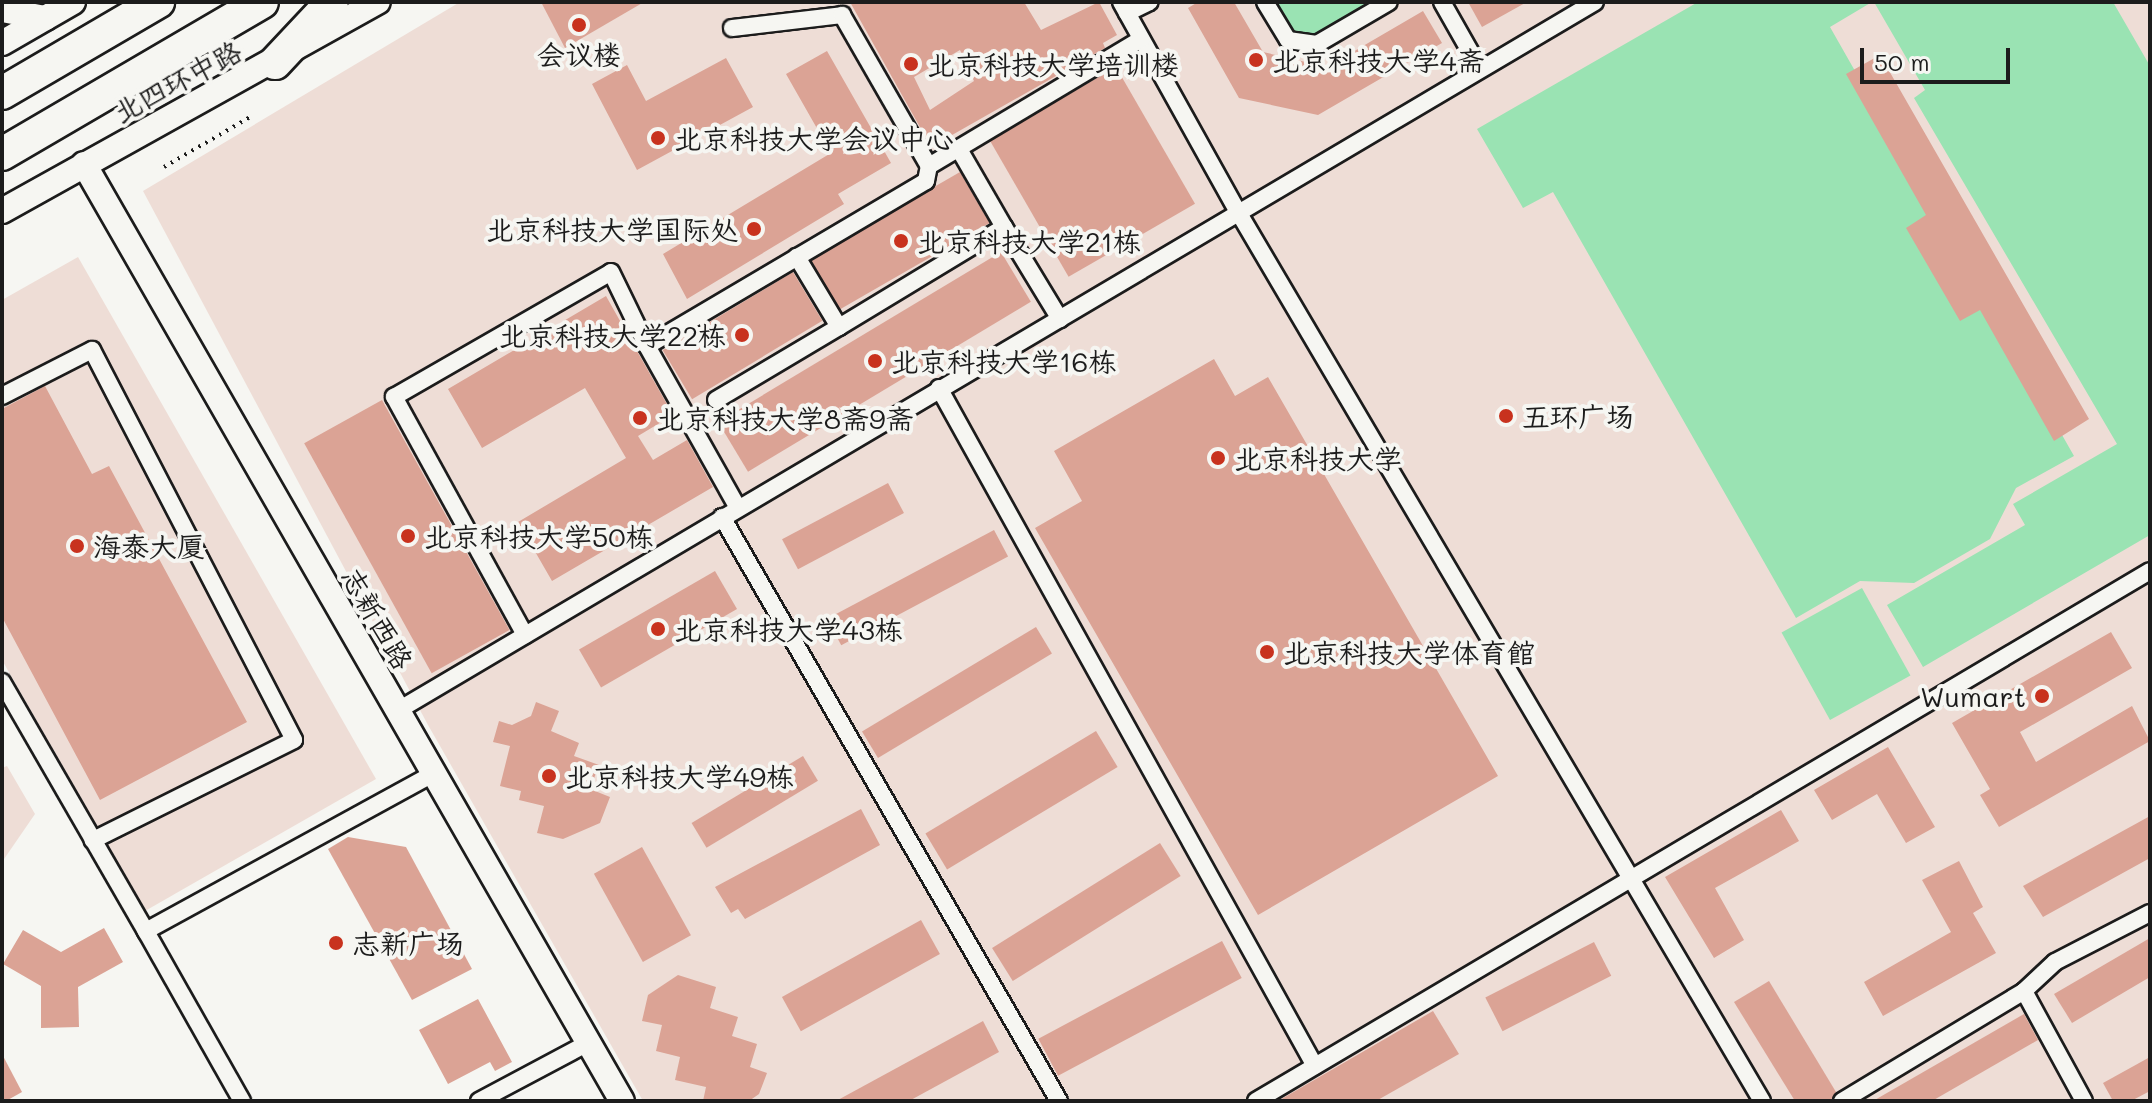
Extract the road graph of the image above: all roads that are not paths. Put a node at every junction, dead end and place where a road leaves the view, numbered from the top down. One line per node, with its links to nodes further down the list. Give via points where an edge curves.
1 (73, 2): 15 (street)
2 (158, 2): 21 (highway)
3 (262, 2): 23 (highway)
4 (332, 2): 19 (highway)
5 (378, 2): 19 (street, 北四环中路)
6 (828, 2): 14 (street)
7 (1150, 2): 12 (street)
8 (1265, 2): 9 (street, via 1288,40 1317,44)
9 (1389, 2)
10 (1442, 2): 20 (street)
11 (1595, 2): 20 (street)
12 (1124, 8): 17 (street)
13 (2, 10): 15 (street)
14 (842, 15): 16 (street); 25 (street)
15 (45, 18): 18 (street)
16 (732, 28)
17 (1141, 39): 22 (street); 26 (street)
18 (2, 43)
19 (275, 63): 24 (street, 北四环中路)
20 (1480, 69): 26 (street)
21 (2, 93)
22 (959, 149): 25 (street); 28 (street)
23 (2, 154)
24 (84, 164): 27 (street, 北四环中路); 41 (street, 志新西路)
25 (929, 166): 29 (street, via 926,181)
26 (1237, 210): 30 (street); 44 (street)
27 (2, 211)
28 (1004, 227): 30 (street); 31 (street)
29 (797, 257): 31 (street); 32 (street)
30 (1060, 319): 33 (street)
31 (839, 327): 35 (street)
32 (647, 346): 36 (street); 39 (street, via 611,272 394,397)
33 (939, 388): 36 (street); 49 (street)
34 (2, 396): 43 (street, via 92,350 294,740)
35 (716, 400)
36 (738, 508): 37 (street)
37 (722, 517): 39 (street); 53 (street)
38 (2150, 571): 44 (street)
39 (525, 635): 41 (street)
40 (2, 682): 43 (street)
41 (397, 711): 42 (street, 志新西路)
42 (433, 774): 46 (street); 48 (street, 志新西路)
43 (93, 840): 46 (street)
44 (1629, 877): 49 (street); 55 (street)
45 (2150, 913): 47 (street, via 2055,962)
46 (146, 931): 50 (street)
47 (2024, 991): 56 (street); 57 (street)
48 (588, 1043): 51 (street); 52 (street, 志新西路)
49 (1315, 1066): 54 (street)
50 (242, 1101)
51 (479, 1101)
52 (622, 1101)
53 (1059, 1101)
54 (1256, 1101)
55 (1762, 1101)
56 (1842, 1101)
57 (2084, 1101)

